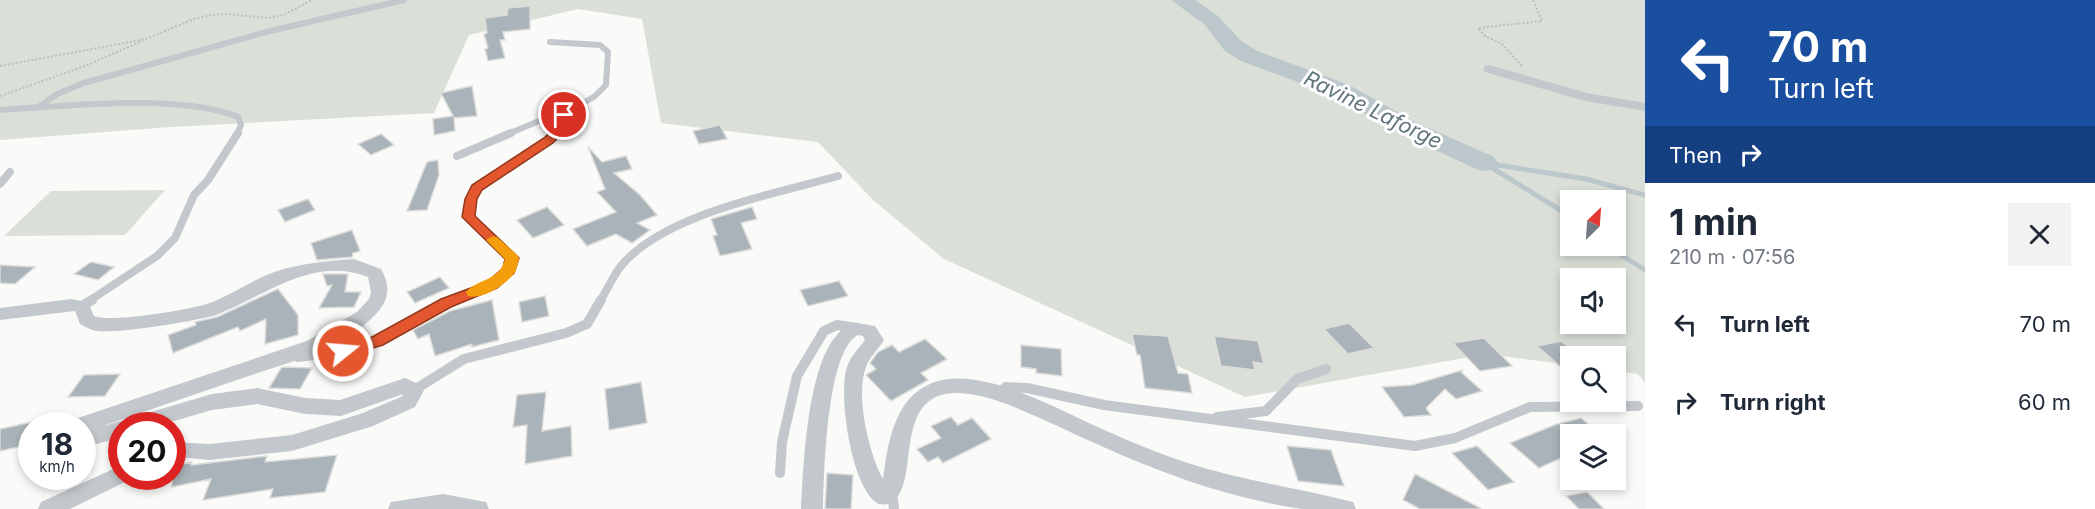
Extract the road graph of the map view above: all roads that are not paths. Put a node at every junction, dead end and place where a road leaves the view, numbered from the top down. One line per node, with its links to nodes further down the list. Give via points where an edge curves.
1 (404, 0): 5 (lane, via 318,17 195,51 69,89)
2 (550, 42): 7 (lane, via 600,45 608,52 606,85)
3 (1489, 69): 4 (street, via 1619,104)
4 (1645, 107)
5 (37, 108): 6 (lane); 12 (lane, via 208,106 222,109 241,122 240,130 208,180 194,195 175,238 157,256)
6 (0, 110)
7 (564, 115): 8 (lane, via 546,118); 15 (lane, via 566,124 549,141 477,188 471,199 469,217 512,258 509,270 492,285 446,303 377,341 343,351)
8 (457, 156)
9 (10, 172): 11 (lane)
10 (838, 176): 17 (lane, via 673,227 650,240 621,266 587,324 464,359)
11 (0, 184)
12 (82, 306): 13 (street); 15 (street, via 86,320 98,325 120,325 210,310 281,276 318,267 354,265 375,273 381,291 375,306 346,329 314,346)
13 (0, 314)
14 (857, 328): 24 (lane, via 837,325 824,331 797,376 782,442); 26 (street, via 869,331 875,340 856,367 852,393 859,450 876,492); 30 (street, via 848,332 830,362 821,404)
15 (268, 361): 22 (street)
16 (1326, 369): 21 (lane, via 1293,379 1266,411)
17 (414, 390): 20 (street, via 405,385 340,408 305,406 257,396 212,402); 23 (street, via 408,402 366,420 291,443 209,452)
18 (998, 393): 21 (lane, via 1006,387 1027,388 1104,405); 26 (street, via 959,385 938,389 916,403 899,437); 31 (street, via 1208,478)
19 (1638, 406): 21 (lane, via 1530,407 1455,438 1415,446)
20 (178, 412)
21 (1205, 419)
22 (96, 420)
23 (186, 450)
24 (780, 473)
25 (108, 481): 27 (street)
26 (893, 499)
27 (49, 509)
28 (399, 509): 29 (street, via 443,503)
29 (478, 509)
30 (812, 509)
31 (1345, 509)

